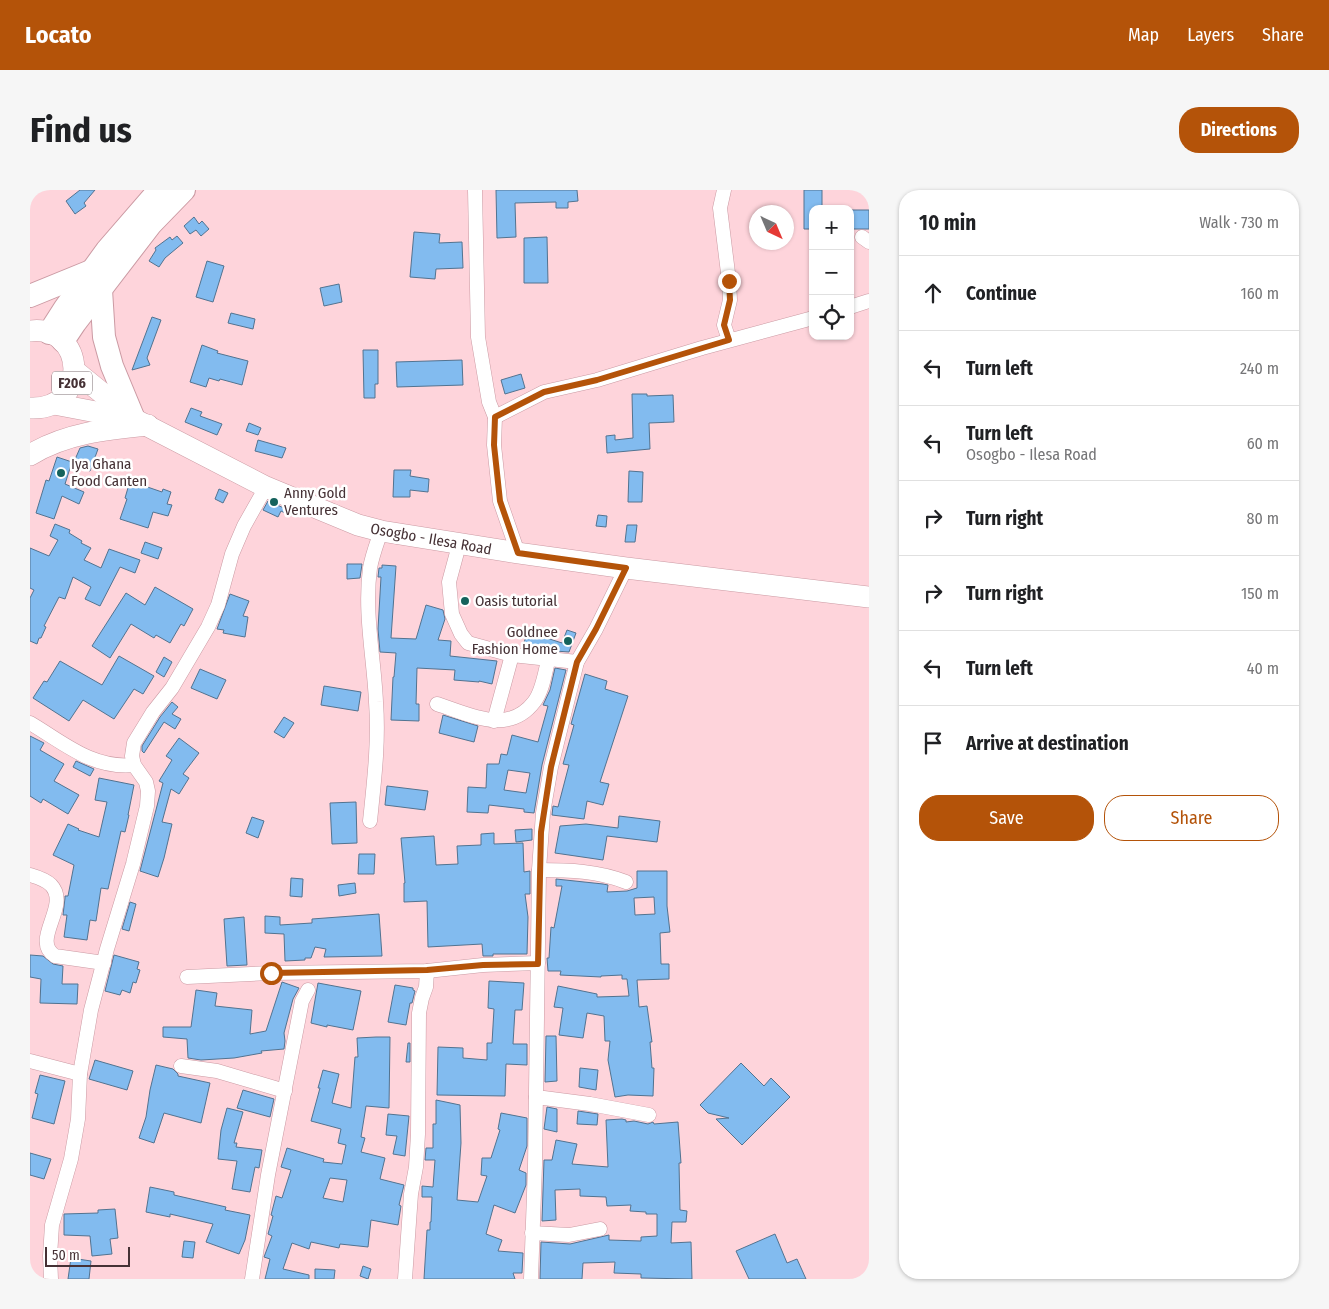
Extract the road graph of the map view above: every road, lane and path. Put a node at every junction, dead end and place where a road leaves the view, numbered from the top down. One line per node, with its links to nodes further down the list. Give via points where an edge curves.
1 (159, 190): 5 (highway, via 107,250)
2 (184, 190): 5 (highway)
3 (476, 190): 15 (street, via 478,337 489,402)
4 (724, 190): 11 (street, via 720,208 729,281 730,300 724,325)
5 (96, 280): 6 (highway); 10 (highway); 16 (highway, via 104,337 112,366)
6 (30, 296)
7 (869, 300): 8 (street)
8 (854, 306)
9 (809, 319): 11 (street)
10 (48, 335): 12 (main road, F206, via 72,355)
11 (729, 340): 15 (street, via 597,380 544,392)
12 (75, 371): 13 (main road, F206, via 71,387); 16 (main road, Osogbo - Ilesa Road / F206)
13 (54, 404): 14 (main road, F206); 16 (main road, Osogbo - Ilesa Road / F206)
14 (30, 408)
15 (495, 417): 21 (street, via 494,445 500,501)
16 (141, 422): 17 (main road, via 73,436); 18 (main road, Osogbo - Ilesa Road / F206)
17 (30, 455)
18 (266, 487): 19 (main road, Osogbo - Ilesa Road / F206); 30 (street, via 232,554 218,605 208,627 134,743)
19 (381, 532): 20 (main road, Osogbo - Ilesa Road / F206); 31 (street, via 370,568 369,592 377,743)
20 (459, 545): 21 (main road, Osogbo - Ilesa Road / F206); 24 (street, via 449,582 452,614 458,628 468,642)
21 (518, 553): 22 (main road, Osogbo - Ilesa Road / F206)
22 (626, 568): 23 (main road, Osogbo - Ilesa Road / F206); 26 (street)
23 (869, 597)
24 (512, 654): 25 (street); 28 (street)
25 (549, 658): 26 (street); 28 (street, via 535,701 510,720)
26 (577, 662): 32 (street, via 551,767)
27 (437, 704): 28 (street)
28 (494, 721)
29 (30, 723): 30 (street, via 90,759 111,766)
30 (134, 765): 35 (street, via 146,782 147,806)
31 (370, 821)
32 (539, 870): 34 (street, via 606,874); 36 (street)
33 (30, 875): 35 (street, via 50,884 56,896 46,938 50,953)
34 (626, 882)
35 (104, 963): 42 (street, via 91,1010)
36 (538, 964): 37 (street); 44 (street)
37 (427, 970): 38 (street); 50 (street, via 419,1013 418,1134)
38 (187, 977)
39 (308, 990): 43 (street, via 302,1001)
40 (30, 1061): 42 (street)
41 (181, 1066): 43 (street, via 218,1071)
42 (80, 1074): 48 (street, via 71,1159 52,1224)
43 (285, 1091): 49 (street)
44 (536, 1097): 45 (street); 47 (street)
45 (649, 1115)
46 (600, 1229): 47 (street, via 569,1235)
47 (532, 1233): 51 (street)
48 (51, 1279)
49 (252, 1279)
50 (405, 1279)
51 (531, 1279)

